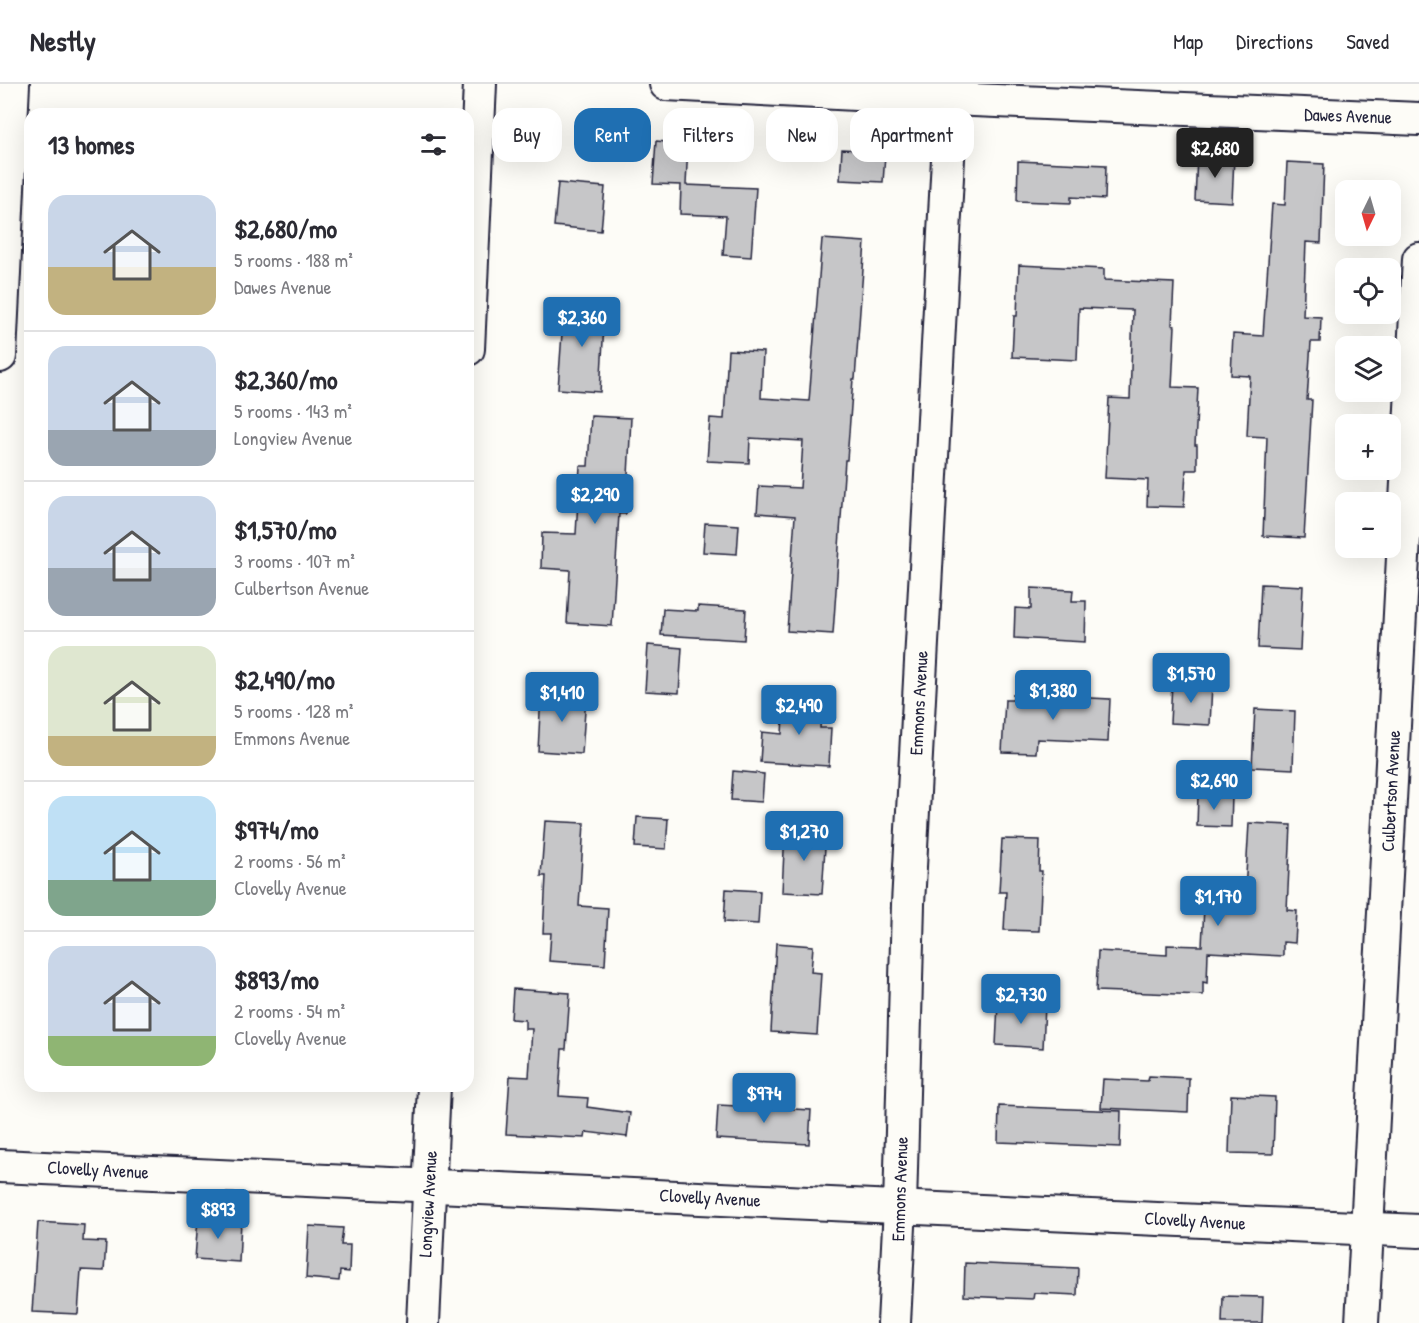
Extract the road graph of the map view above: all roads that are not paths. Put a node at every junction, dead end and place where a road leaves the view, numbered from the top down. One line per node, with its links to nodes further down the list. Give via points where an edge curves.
1 (13, 84): 8 (street)
2 (480, 84): 6 (street)
3 (666, 84): 4 (street, Dawes Avenue)
4 (951, 91): 5 (street, Dawes Avenue); 12 (street, Emmons Avenue, via 908,904)
5 (1419, 119)
6 (474, 216)
7 (1419, 259): 13 (street, Culbertson Avenue)
8 (0, 357)
9 (434, 1092): 11 (street, Longview Avenue)
10 (0, 1166): 11 (street, Clovelly Avenue)
11 (429, 1185): 12 (street, Clovelly Avenue); 15 (street, Longview Avenue)
12 (900, 1207): 13 (street, Clovelly Avenue); 16 (street, Emmons Avenue)
13 (1367, 1229): 14 (street, Clovelly Avenue); 17 (street, Culbertson Avenue)
14 (1419, 1231)
15 (423, 1323)
16 (894, 1323)
17 (1362, 1323)

